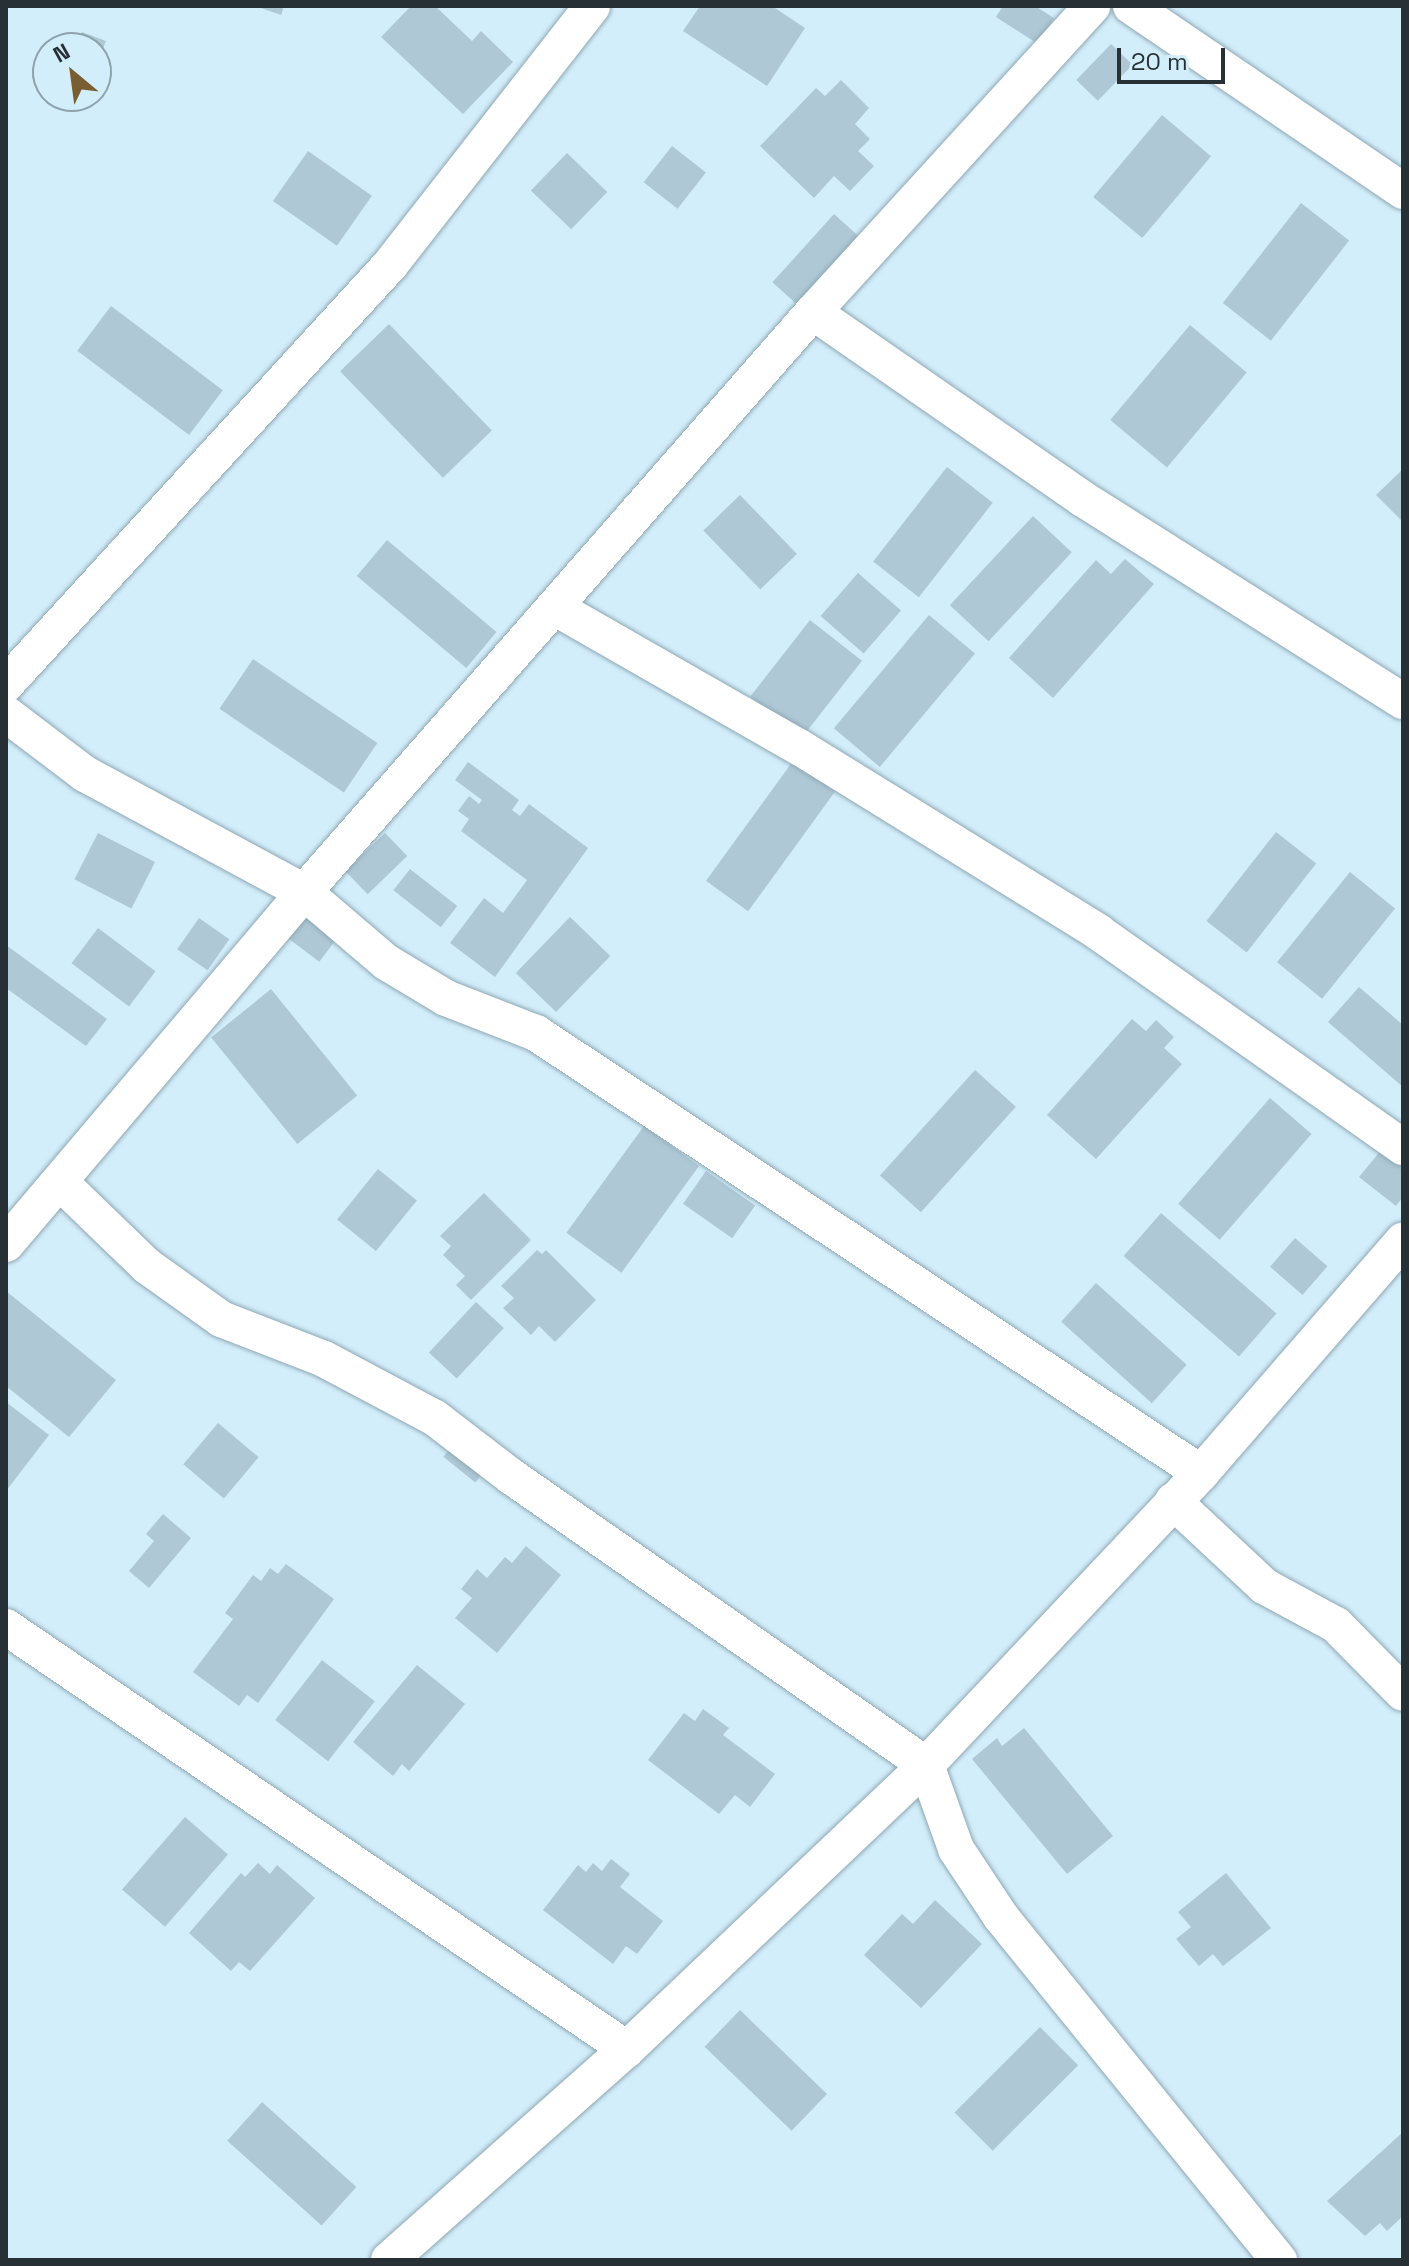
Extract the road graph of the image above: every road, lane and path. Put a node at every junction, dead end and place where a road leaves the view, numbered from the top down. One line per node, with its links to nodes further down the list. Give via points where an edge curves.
1 (592, 6): 7 (street, via 390,265)
2 (1092, 6): 5 (street)
3 (1131, 6): 4 (street)
4 (1402, 187)
5 (813, 312): 6 (street); 8 (street, via 1083,499)
6 (556, 608): 10 (street); 11 (street, via 799,747 1098,932)
7 (6, 684)
8 (1403, 701)
9 (6, 714): 10 (street, via 85,774)
10 (304, 892): 12 (street); 15 (street, via 386,962 446,998 536,1033)
11 (1403, 1147)
12 (61, 1183): 14 (street); 19 (street, via 147,1266 221,1319 324,1359 435,1418)
13 (1403, 1241): 15 (street)
14 (6, 1244)
15 (1201, 1473): 16 (street)
16 (1173, 1501): 18 (street, via 1264,1586 1336,1625); 19 (street)
17 (6, 1627): 20 (street)
18 (1403, 1693)
19 (926, 1765): 20 (street); 22 (street, via 956,1849 1001,1917)
20 (627, 2049): 21 (street)
21 (389, 2260)
22 (1279, 2260)

